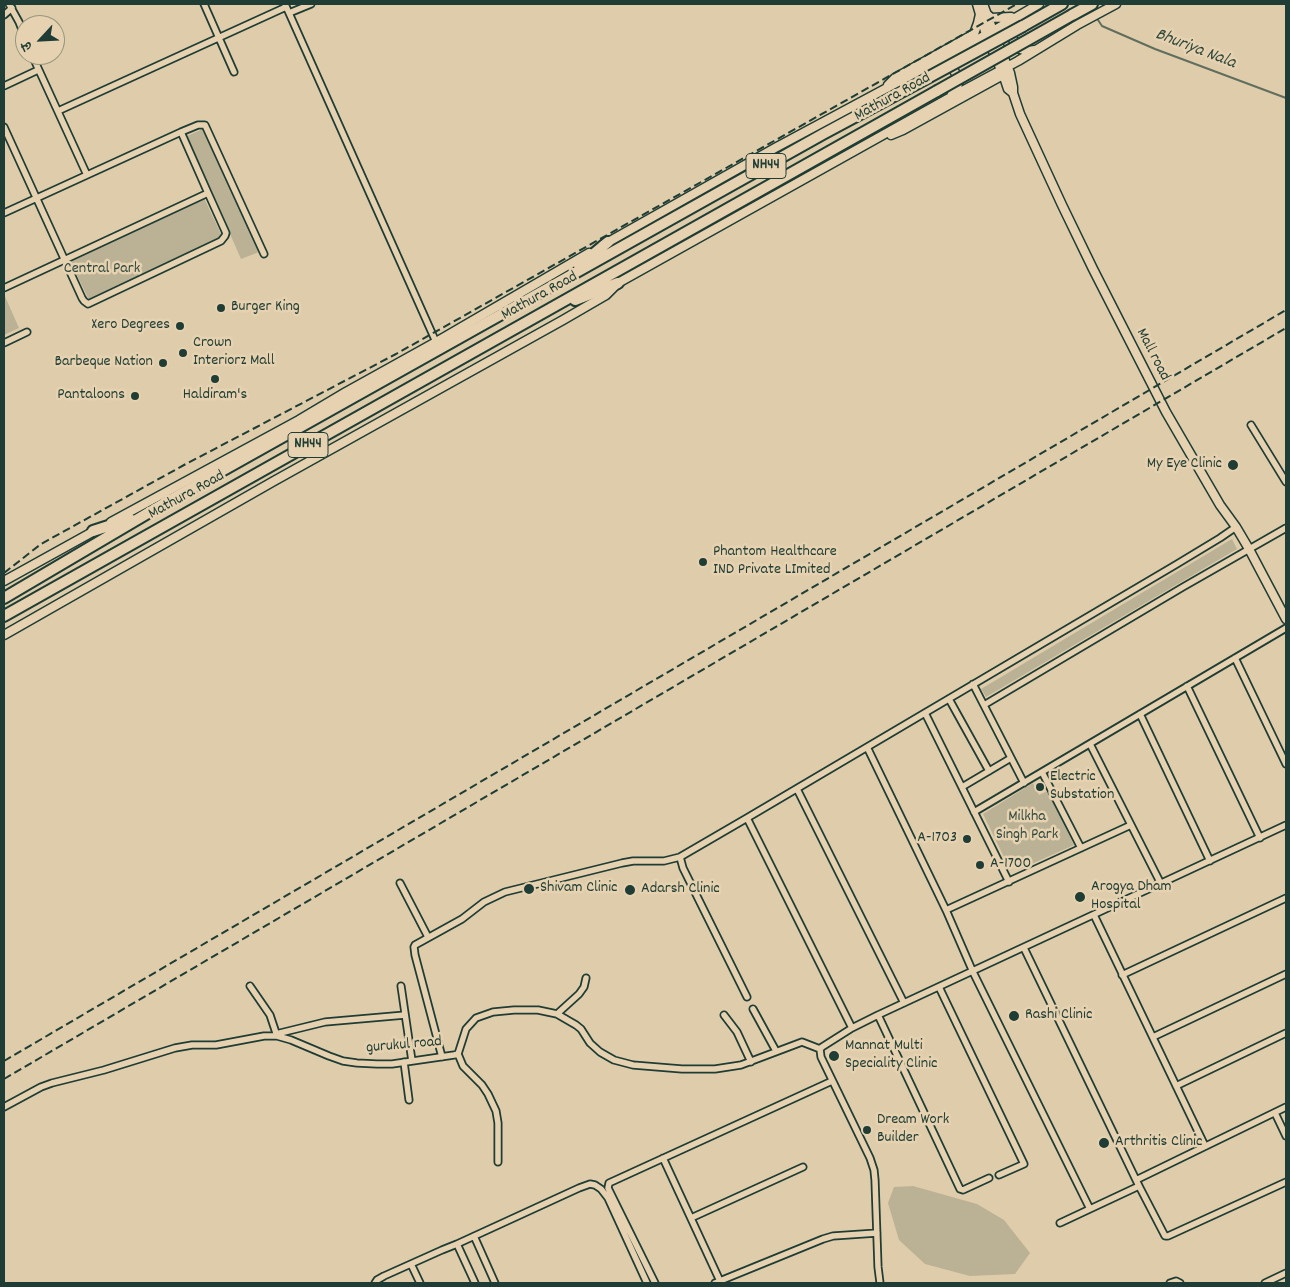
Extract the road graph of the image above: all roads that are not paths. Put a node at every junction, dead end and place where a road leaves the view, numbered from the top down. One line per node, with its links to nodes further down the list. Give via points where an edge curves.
1 (204, 4): 15 (street)
2 (311, 4): 10 (street)
3 (977, 4): 11 (main road, Mall road)
4 (984, 4): 11 (main road, Mall road)
5 (1039, 4): 12 (main road)
6 (1062, 4): 37 (highway, Mathura Road / NH44, bridge)
7 (1092, 4): 40 (highway, Mathura Road / NH44, bridge)
8 (1116, 4): 16 (main road)
9 (10, 6): 13 (street)
10 (287, 8): 15 (street); 42 (street)
11 (983, 14): 12 (main road, via 1000,19); 14 (main road, Mall road); 23 (main road, via 974,34 895,78)
12 (1022, 14): 14 (main road); 16 (main road, via 1013,26 1014,42 1020,49)
13 (4, 15)
14 (989, 33): 18 (main road); 20 (main road, Mall road)
15 (219, 38): 21 (street); 25 (street)
16 (1037, 50): 20 (main road)
17 (36, 65): 19 (street)
18 (929, 66): 23 (main road); 24 (main road, via 945,65 956,74 956,89)
19 (38, 70): 22 (street); 25 (street)
20 (1004, 70): 24 (main road); 29 (main road, via 903,130); 47 (main road, Mall road, via 1008,89 1013,93 1062,205 1166,412)
21 (234, 72)
22 (4, 86)
23 (877, 94): 34 (main road)
24 (949, 98): 29 (main road)
25 (58, 111): 30 (street)
26 (4, 127): 28 (street)
27 (180, 132): 30 (street); 31 (street); 35 (street, via 205,125)
28 (6, 139): 32 (street)
29 (847, 154): 38 (main road)
30 (87, 175): 32 (street)
31 (208, 192): 36 (street); 36 (street, via 226,233 221,241 92,303 84,301)
32 (36, 198): 33 (street); 36 (street)
33 (4, 213)
34 (608, 242): 37 (highway); 42 (main road)
35 (264, 254)
36 (64, 260): 39 (street)
37 (559, 282): 46 (highway, Mathura Road / NH44)
38 (618, 283): 40 (highway); 56 (main road, via 606,295 563,320)
39 (4, 288)
40 (552, 308): 53 (highway, Mathura Road / NH44)
41 (27, 332): 43 (street)
42 (436, 342): 49 (main road, via 267,438)
43 (4, 343)
44 (1251, 425): 45 (street)
45 (1286, 482)
46 (147, 514): 49 (highway); 52 (highway, Mathura Road / NH44)
47 (1236, 527): 50 (main road, Mall road); 58 (street)
48 (1286, 528): 50 (street)
49 (93, 531): 51 (main road)
50 (1249, 549): 54 (main road, Mall road); 61 (street)
51 (5, 579)
52 (4, 598)
53 (4, 616)
54 (1286, 619)
55 (1286, 628): 57 (street)
56 (4, 634)
57 (1235, 658): 59 (street); 67 (street)
58 (973, 684): 60 (street); 61 (street)
59 (1187, 686): 63 (street); 77 (street)
60 (949, 699): 62 (street); 68 (street)
61 (984, 705): 66 (street)
62 (925, 713): 65 (street); 71 (street)
63 (1140, 714): 64 (street); 80 (street)
64 (1090, 744): 69 (street); 75 (street)
65 (867, 748): 72 (street); 85 (street)
66 (1011, 758): 68 (street); 70 (street)
67 (1286, 764)
68 (989, 771): 71 (street)
69 (1042, 772): 70 (street); 78 (street)
70 (1024, 783): 73 (street)
71 (962, 787): 73 (street)
72 (797, 789): 74 (street); 97 (street)
73 (974, 812): 81 (street)
74 (747, 818): 79 (street); 103 (street)
75 (1131, 825): 78 (street); 83 (street)
76 (1286, 825): 77 (street)
77 (1260, 838): 80 (street)
78 (1081, 848): 81 (street)
79 (680, 857): 87 (street, via 617,864 505,892); 96 (street)
80 (1210, 861): 83 (street)
81 (1009, 882): 85 (street)
82 (400, 883): 87 (street)
83 (1161, 884): 86 (street)
84 (1286, 898): 91 (street)
85 (946, 910): 89 (street)
86 (1094, 915): 88 (street); 91 (street)
87 (428, 937): 110 (street, via 414,947 415,956)
88 (1024, 948): 89 (street); 127 (street)
89 (973, 972): 95 (street); 130 (street)
90 (1286, 974): 106 (street)
91 (1122, 975): 106 (street)
92 (586, 978): 99 (street, via 579,994)
93 (250, 986): 105 (street, via 272,1019)
94 (401, 986): 100 (street)
95 (939, 987): 97 (street); 125 (street, via 1024,1164)
96 (747, 997)
97 (904, 1003): 102 (street)
98 (753, 1010): 108 (street)
99 (557, 1014): 109 (street, gurukul road, via 514,1010 483,1015 466,1030); 113 (street, gurukul road, via 581,1029 590,1044 600,1052 633,1065 715,1069)
100 (405, 1015): 105 (street, via 325,1022); 111 (street)
101 (724, 1015): 113 (street, via 737,1032)
102 (878, 1015): 103 (street); 126 (street, via 960,1189)
103 (852, 1028): 107 (street)
104 (1286, 1033): 115 (street)
105 (276, 1035): 112 (street, gurukul road, via 343,1061); 117 (street, gurukul road, via 175,1048 46,1085)
106 (1153, 1038): 115 (street)
107 (820, 1048): 108 (street, gurukul road, via 802,1042); 114 (street)
108 (776, 1051): 113 (street, gurukul road)
109 (458, 1054): 110 (street, gurukul road); 123 (street, via 463,1066 482,1085 496,1111)
110 (442, 1057): 111 (street, gurukul road)
111 (412, 1061): 112 (street, gurukul road)
112 (404, 1062): 116 (street)
113 (751, 1062)
114 (832, 1081): 122 (street); 133 (street, via 872,1164)
115 (1176, 1086): 121 (street)
116 (409, 1100)
117 (4, 1107)
118 (1286, 1107): 119 (street)
119 (1275, 1113): 120 (street); 121 (street)
120 (1286, 1136)
121 (1205, 1146): 127 (street)
122 (663, 1158): 131 (street); 144 (street, via 608,1184)
123 (498, 1162)
124 (803, 1167): 131 (street)
125 (999, 1175)
126 (989, 1178)
127 (1136, 1180): 129 (street)
128 (1286, 1182): 129 (street, via 1168,1236 1164,1235)
129 (1139, 1186): 130 (street)
130 (1090, 1209): 132 (street)
131 (691, 1218): 138 (street)
132 (1060, 1223)
133 (877, 1233): 138 (street, via 823,1239); 145 (street)
134 (474, 1236): 135 (street); 142 (street); 143 (street, via 579,1188 595,1185 608,1198)
135 (457, 1244): 136 (street); 141 (street)
136 (411, 1264): 139 (street); 140 (street)
137 (1286, 1273): 148 (street)
138 (718, 1282)
139 (375, 1283)
140 (420, 1283)
141 (475, 1283)
142 (494, 1283)
143 (647, 1283)
144 (656, 1283)
145 (880, 1283)
146 (1170, 1283): 147 (street)
147 (1180, 1283)
148 (1265, 1283)

